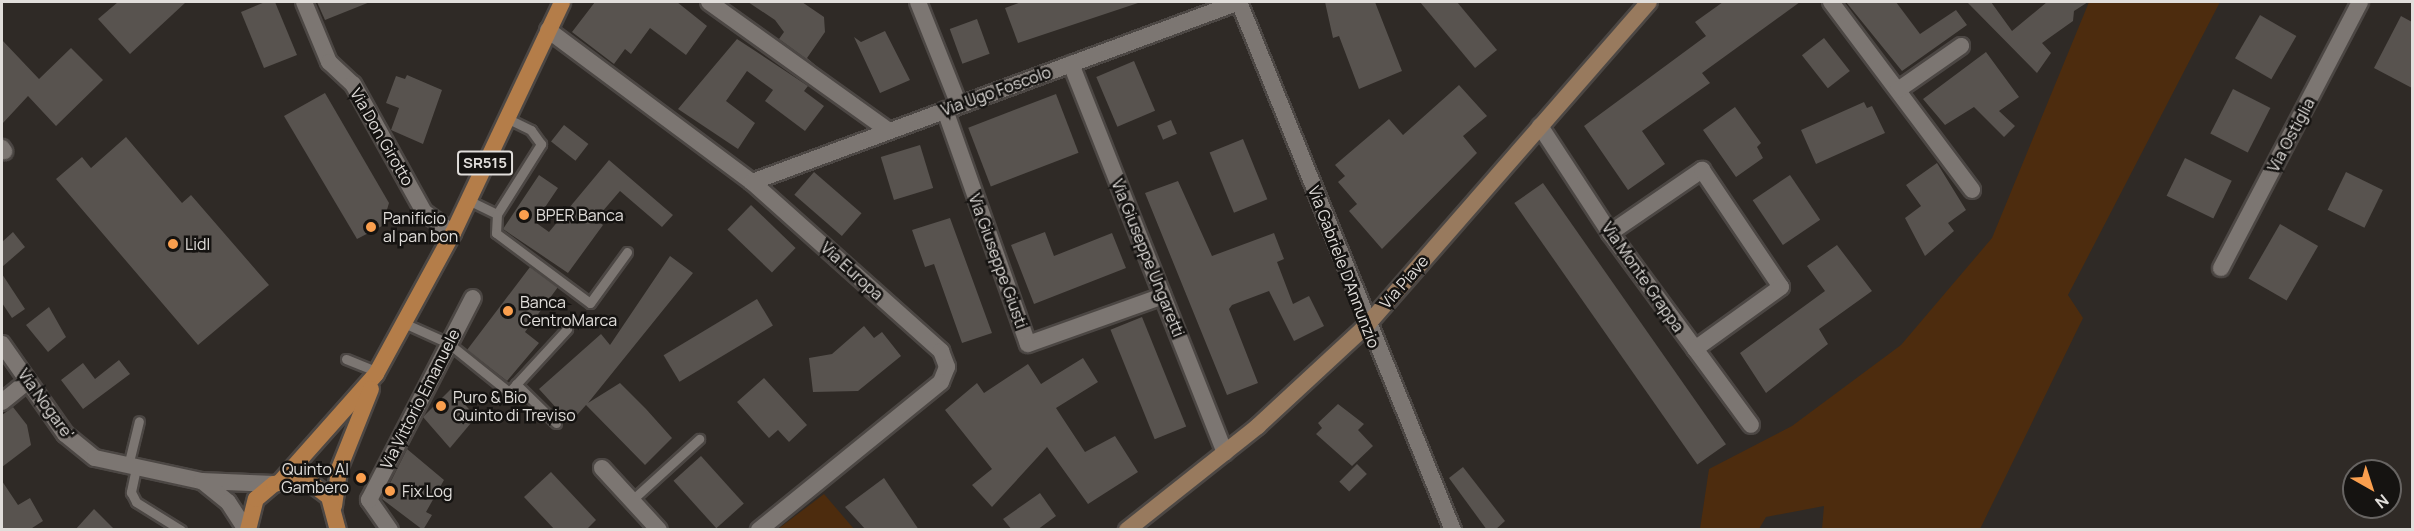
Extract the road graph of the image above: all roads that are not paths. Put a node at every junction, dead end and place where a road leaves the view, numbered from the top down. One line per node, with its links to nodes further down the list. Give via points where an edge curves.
1 (304, 2): 21 (street, Via Don Girotto, via 328,62 353,84 424,212)
2 (562, 2): 9 (main road, SR515)
3 (709, 2): 16 (street)
4 (918, 2): 13 (street)
5 (1239, 2): 11 (street, Via Ugo Foscolo); 28 (street, Via Gabriele D'Annunzio)
6 (1649, 2): 15 (main road, Via Piave)
7 (1831, 2): 12 (street)
8 (2360, 2): 24 (street, Via Ostiglia)
9 (548, 30): 14 (main road, SR515); 17 (street, Via Europa)
10 (1961, 46): 12 (street)
11 (1071, 63): 13 (street, Via Ugo Foscolo); 25 (street, Via Giuseppe Ungaretti)
12 (1898, 90): 18 (street)
13 (952, 108): 16 (street, Via Ugo Foscolo); 25 (street, Via Giuseppe Giusti, via 1028,344)
14 (506, 118): 19 (main road, SR515); 20 (lane, via 531,130 541,144)
15 (1540, 126): 22 (street, Via Monte Grappa); 28 (main road, Via Piave)
16 (889, 131): 17 (street, Via Ugo Foscolo)
17 (752, 182): 54 (street, Via Europa, via 941,351 947,367 941,382)
18 (1972, 190)
19 (468, 200): 20 (lane); 21 (main road, SR515)
20 (496, 214): 23 (lane, via 496,233 590,303)
21 (453, 233): 27 (main road, SR515)
22 (1610, 233): 32 (street, Via Monte Grappa); 32 (street, via 1702,170 1781,287)
23 (627, 252)
24 (2221, 268)
25 (1163, 296): 42 (street, Via Giuseppe Ungaretti)
26 (473, 298): 30 (street, Via Vittorio Emanuele)
27 (406, 324): 30 (lane); 34 (main road, SR515)
28 (1368, 324): 42 (main road, Via Piave); 56 (street, Via Gabriele D'Annunzio)
29 (567, 329): 36 (lane)
30 (448, 343): 36 (lane, via 509,392); 52 (street, Via Vittorio Emanuele, via 369,502)
31 (2, 344): 35 (street, Via Nogare')
32 (1695, 350): 40 (street, Via Monte Grappa)
33 (346, 359): 34 (lane)
34 (377, 373): 46 (main road); 48 (main road, SR515, via 339,469)
35 (28, 381): 37 (street); 43 (street, Via Nogare', via 76,446 95,458)
36 (516, 384): 39 (lane)
37 (2, 402)
38 (139, 421): 43 (lane)
39 (556, 423)
40 (1752, 424)
41 (699, 439): 47 (lane)
42 (1225, 453): 55 (main road, Via Piave)
43 (132, 467): 45 (street, Via Nogare'); 49 (lane, via 131,492 136,502)
44 (602, 468): 47 (street)
45 (201, 481): 46 (street, Via Nogare'); 50 (street, Via Nogare', via 228,502)
46 (278, 483): 48 (main road, via 312,484); 50 (main road, via 256,499)
47 (632, 500): 53 (street)
48 (334, 506): 51 (main road)
49 (181, 530)
50 (247, 530)
51 (338, 530)
52 (390, 530)
53 (659, 530)
54 (759, 530)
55 (1127, 530)
56 (1453, 530)

